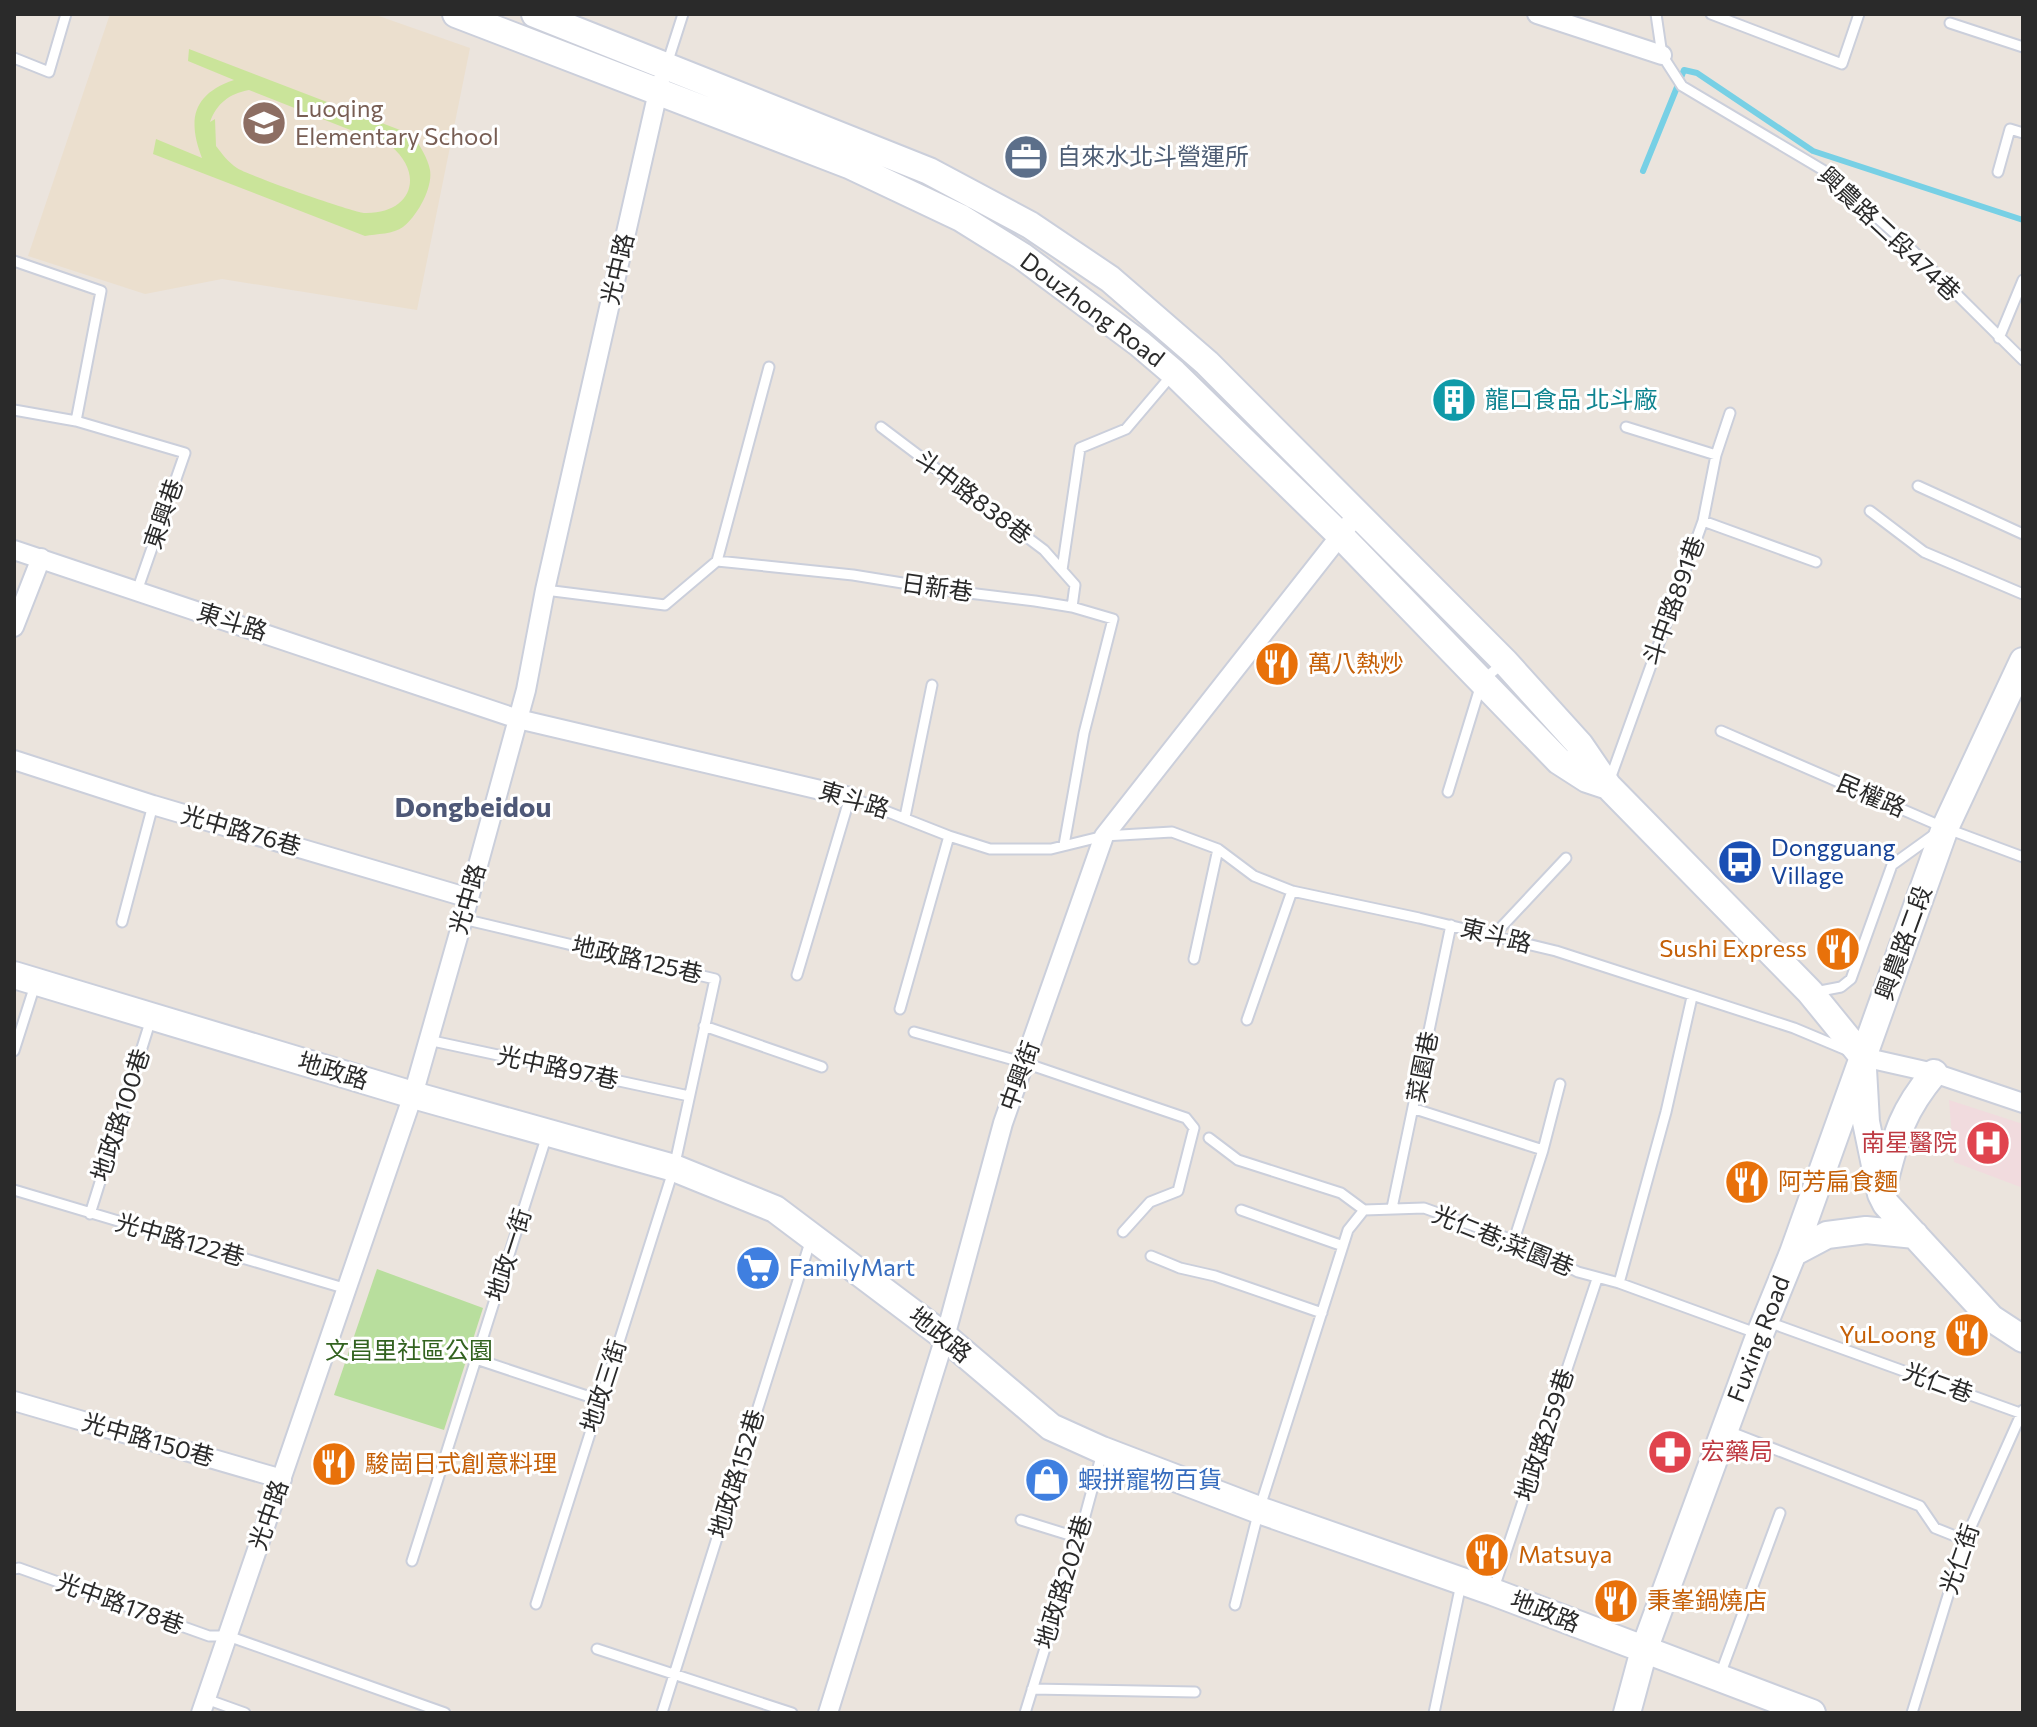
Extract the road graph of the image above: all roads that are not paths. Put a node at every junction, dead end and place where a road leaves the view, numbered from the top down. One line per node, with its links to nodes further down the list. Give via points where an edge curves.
1 (66, 14): 12 (lane, via 49,72)
2 (456, 14): 14 (main road, Douzhong Road)
3 (535, 14): 13 (main road, Douzhong Road)
4 (683, 14): 13 (lane)
5 (1537, 14): 11 (street)
6 (1656, 14): 11 (lane)
7 (1711, 14): 8 (lane, via 1842,64)
8 (1859, 14)
9 (1950, 23): 10 (lane)
10 (2023, 47)
11 (1662, 55): 20 (lane, 興農路二段474巷, via 1682,86 1823,170)
12 (14, 58)
13 (666, 65): 14 (street, 光中路); 16 (main road, Douzhong Road)
14 (658, 90): 16 (main road, Douzhong Road); 41 (street, 光中路)
15 (2023, 133): 17 (lane, via 2010,129)
16 (853, 153): 23 (main road, Douzhong Road, via 1022,256); 32 (main road, Douzhong Road, via 929,171 1030,225 1110,279 1207,363)
17 (1998, 172)
18 (14, 261): 26 (lane, via 101,291)
19 (2023, 280): 20 (lane)
20 (1999, 338): 21 (lane, 興農路二段474巷)
21 (2023, 360)
22 (769, 367): 38 (lane)
23 (1174, 373): 34 (main road, Douzhong Road); 40 (lane, 斗中路838巷, via 1126,429 1080,448)
24 (14, 410): 26 (lane, 東興巷)
25 (1730, 413): 29 (lane, 斗中路891巷)
26 (76, 421): 42 (lane, 東興巷, via 185,453)
27 (881, 427): 40 (lane, 斗中路838巷, via 1044,550)
28 (1626, 427): 29 (lane)
29 (1716, 455): 33 (lane, 斗中路891巷)
30 (1918, 486): 35 (lane)
31 (1870, 511): 43 (lane, via 1924,552)
32 (1358, 513): 34 (street, 中興街); 46 (main road, Douzhong Road)
33 (1703, 521): 39 (lane); 53 (lane, 斗中路891巷)
34 (1339, 534): 48 (main road, Douzhong Road); 60 (street, 中興街)
35 (2023, 534)
36 (14, 550): 37 (street, 東斗路)
37 (41, 558): 42 (street, 東斗路); 45 (street)
38 (717, 561): 41 (lane, via 665,605); 44 (lane, 日新巷)
39 (1816, 562)
40 (1062, 570): 44 (lane, 斗中路838巷, via 1075,585)
41 (545, 590): 50 (street, 光中路)
42 (137, 591): 50 (street, 東斗路)
43 (2023, 594)
44 (1072, 607): 61 (lane, 日新巷, via 1113,619 1084,733)
45 (14, 627)
46 (1505, 662): 48 (lane); 53 (main road, Douzhong Road, via 1580,745)
47 (2021, 672): 58 (main road, 興農路二段)
48 (1482, 681): 53 (main road, Douzhong Road, via 1559,761); 54 (lane)
49 (932, 685): 57 (lane)
50 (518, 719): 55 (street, 東斗路); 66 (street, 光中路)
51 (1721, 731): 58 (lane, 民權路)
52 (14, 760): 56 (street, 光中路76巷)
53 (1608, 786): 74 (main road, Douzhong Road)
54 (1448, 792)
55 (850, 797): 57 (lane, 東斗路); 72 (lane)
56 (153, 805): 66 (street, 光中路76巷); 68 (lane)
57 (905, 817): 59 (lane, 東斗路)
58 (1945, 828): 63 (lane, 民權路); 74 (lane, 興農路二段, via 1892,865 1851,979 1841,987); 83 (main road, 興農路二段)
59 (949, 836): 61 (lane, 東斗路, via 990,849); 76 (lane)
60 (1104, 836): 61 (lane, 東斗路); 62 (lane, 東斗路, via 1172,832); 84 (street, 中興街)
61 (1064, 845)
62 (1218, 849): 65 (lane, 東斗路, via 1254,876); 71 (lane)
63 (2023, 857)
64 (1566, 858): 70 (lane)
65 (1292, 891): 69 (lane, 東斗路); 78 (lane)
66 (469, 898): 67 (street, 光中路)
67 (463, 919): 79 (lane, 地政路125巷, via 715,979); 81 (street, 光中路)
68 (122, 922)
69 (1451, 925): 70 (lane, 東斗路); 91 (lane, 菜園巷)
70 (1493, 936): 75 (lane, 東斗路, via 1556,951)
71 (1194, 959)
72 (797, 975)
73 (25, 979): 77 (main road, 地政路); 82 (lane)
74 (1810, 992): 83 (main road, Douzhong Road)
75 (1692, 997): 83 (lane, 東斗路, via 1794,1028); 110 (lane)
76 (900, 1009)
77 (152, 1017): 88 (main road, 地政路); 101 (lane, 地政路100巷)
78 (1247, 1020)
79 (704, 1026): 85 (lane); 89 (lane, 地政路125巷)
80 (914, 1032): 84 (lane)
81 (428, 1040): 88 (street, 光中路); 89 (lane, 光中路97巷)
82 (14, 1051)
83 (1863, 1057): 86 (street); 97 (main road, via 1866,1122); 107 (main road, Fuxing Road)
84 (1025, 1063): 102 (lane, via 1186,1118 1194,1128 1178,1191 1150,1202); 114 (street, 中興街, via 1003,1123)
85 (822, 1067)
86 (1934, 1073): 90 (street); 97 (main road, via 1899,1127)
87 (1560, 1084): 94 (lane)
88 (413, 1095): 92 (main road, 地政路); 111 (street, 光中路)
89 (689, 1096): 95 (lane, 地政路125巷)
90 (2023, 1103)
91 (1415, 1109): 94 (lane); 98 (lane, 菜園巷)
92 (548, 1132): 95 (main road, 地政路); 116 (lane, 地政一街)
93 (1209, 1138): 100 (lane, via 1238,1160 1341,1193)
94 (1543, 1150): 105 (lane)
95 (674, 1168): 103 (main road, 地政路, via 775,1209); 117 (lane, 地政三街)
96 (14, 1190): 101 (lane, 光中路122巷)
97 (1881, 1194): 104 (main road)
98 (1392, 1208): 100 (lane, 光仁巷;菜園巷); 105 (lane, 光仁巷;菜園巷, via 1424,1208)
99 (1241, 1210): 106 (lane)
100 (1364, 1210): 106 (lane)
101 (90, 1214): 111 (lane, 光中路122巷)
102 (1123, 1232)
103 (812, 1235): 114 (main road, 地政路); 137 (lane, 地政路152巷)
104 (1915, 1235): 107 (main road, via 1866,1230 1827,1235); 115 (main road, via 1991,1318)
105 (1514, 1240): 109 (lane, 光仁巷;菜園巷)
106 (1343, 1246): 112 (lane)
107 (1793, 1253): 113 (main road, Fuxing Road)
108 (1151, 1256): 112 (lane)
109 (1597, 1279): 110 (lane, 光仁巷;菜園巷); 131 (lane, 地政路259巷)
110 (1619, 1283): 113 (lane, 光仁巷;菜園巷)
111 (347, 1289): 122 (street, 光中路)
112 (1322, 1313): 123 (lane)
113 (1762, 1328): 119 (lane, 光仁巷); 120 (main road, Fuxing Road)
114 (945, 1337): 121 (main road, 地政路, via 1051,1427); 146 (street, 中興街)
115 (2023, 1339)
116 (476, 1359): 117 (lane); 128 (lane, 地政一街)
117 (599, 1400): 132 (lane, 地政三街)
118 (14, 1401): 122 (street, 光中路150巷)
119 (2022, 1411): 127 (lane, 光仁街)
120 (1725, 1430): 127 (lane, via 1920,1506 1935,1528); 136 (main road, Fuxing Road)
121 (1102, 1450): 123 (main road, 地政路); 126 (lane, 地政路202巷)
122 (282, 1479): 134 (street, 光中路)
123 (1259, 1510): 130 (main road, 地政路); 133 (lane)
124 (1780, 1513): 138 (lane)
125 (1021, 1520): 126 (lane)
126 (1079, 1538): 139 (lane, 地政路202巷)
127 (1965, 1540): 151 (lane, 光仁街)
128 (412, 1561)
129 (14, 1569): 134 (lane, 光中路178巷, via 209,1636)
130 (1462, 1581): 131 (main road, 地政路); 148 (lane)
131 (1493, 1592): 136 (main road, 地政路)
132 (536, 1604)
133 (1235, 1605)
134 (228, 1636): 141 (street, 光中路); 143 (lane, 光中路178巷)
135 (597, 1649): 137 (lane)
136 (1644, 1650): 138 (main road, 地政路); 149 (main road, Fuxing Road)
137 (675, 1673): 144 (lane, 地政路152巷); 145 (lane)
138 (1719, 1679): 150 (main road, 地政路)
139 (1032, 1689): 140 (lane); 147 (lane, 地政路202巷)
140 (1195, 1692)
141 (203, 1706): 142 (lane)
142 (245, 1713)
143 (445, 1713)
144 (662, 1713)
145 (792, 1713)
146 (828, 1713)
147 (1025, 1713)
148 (1434, 1713)
149 (1627, 1713)
150 (1812, 1713)
151 (1912, 1713)

